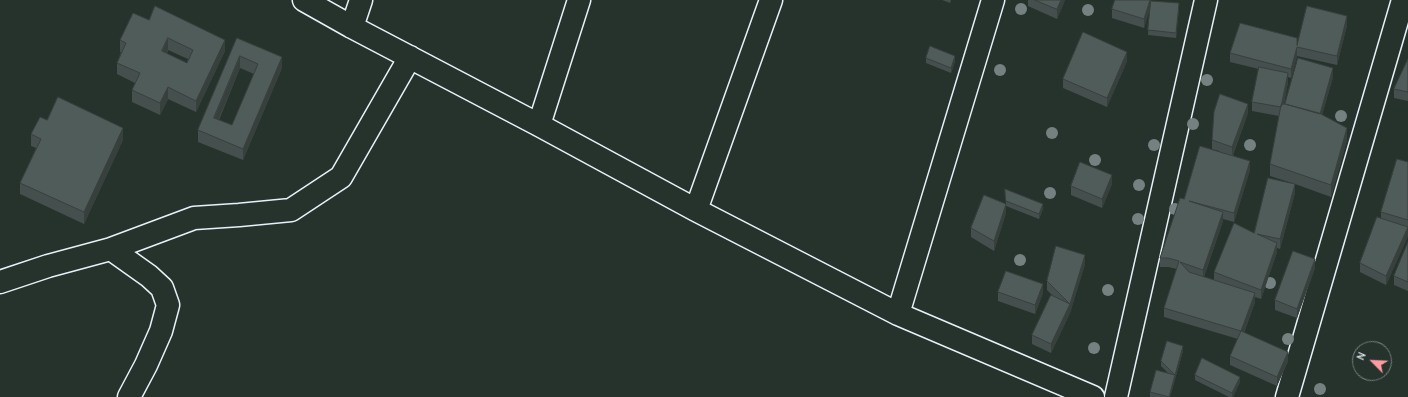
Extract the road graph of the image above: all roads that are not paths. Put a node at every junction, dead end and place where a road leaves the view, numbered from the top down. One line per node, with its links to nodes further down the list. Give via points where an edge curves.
1 (304, 0): 8 (street)
2 (361, 0): 8 (street)
3 (579, 0): 10 (street)
4 (771, 0): 11 (street)
5 (993, 0): 14 (street)
6 (1206, 0): 18 (street)
7 (1403, 0): 19 (street)
8 (352, 27): 9 (street)
9 (410, 57): 10 (street); 12 (street, via 341,177 291,210 194,218)
10 (539, 125): 11 (street)
11 (696, 210): 14 (street)
12 (111, 249): 13 (street); 16 (street, via 162,288 168,305 161,331)
13 (0, 282)
14 (898, 314): 15 (street)
15 (1069, 392): 17 (street)
16 (129, 397)
17 (1093, 397)
18 (1116, 397)
19 (1287, 397)

